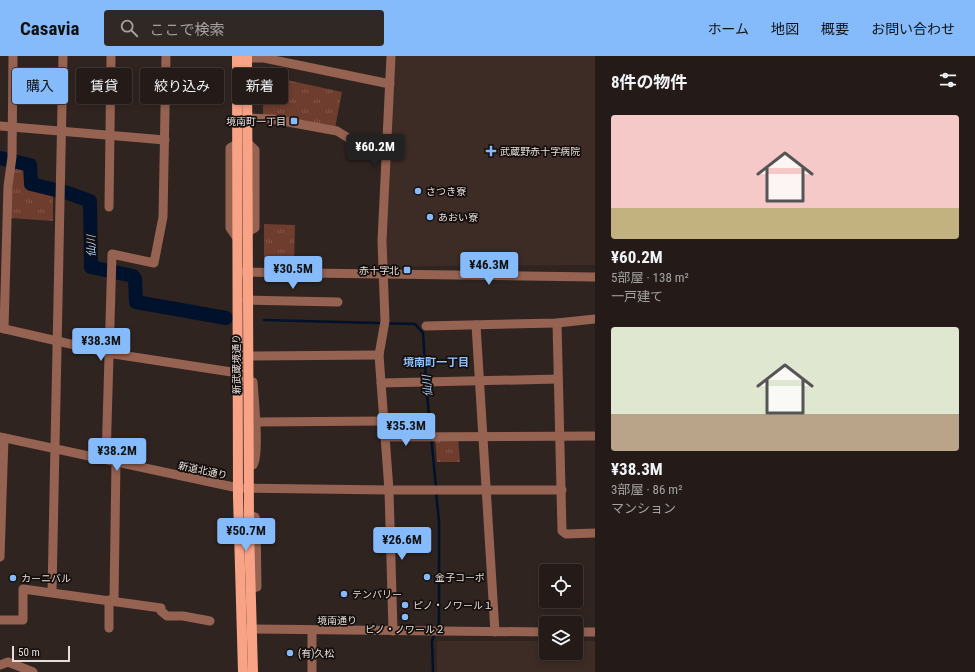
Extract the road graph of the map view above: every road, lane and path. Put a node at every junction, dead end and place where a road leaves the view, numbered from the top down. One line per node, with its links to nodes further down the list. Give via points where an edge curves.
1 (13, 56): 10 (street)
2 (63, 56): 11 (street)
3 (111, 56): 12 (street)
4 (166, 56): 13 (street)
5 (392, 56): 7 (street)
6 (244, 57): 7 (street, via 264,58); 8 (main road, 新武蔵境通り); 14 (main road, 新武蔵境通り)
7 (390, 84): 15 (street)
8 (247, 118): 14 (main road, 新武蔵境通り); 15 (street, via 272,119 337,131 350,139)
9 (0, 126): 10 (street)
10 (11, 127): 11 (street); 27 (street, via 12,157 8,186)
11 (62, 132): 12 (street); 28 (street)
12 (110, 136): 13 (street); 16 (street)
13 (164, 140): 29 (street, via 163,217 154,263 112,254)
14 (242, 143): 17 (main road, 新武蔵境通り); 18 (main road, 新武蔵境通り)
15 (386, 144): 19 (street)
16 (109, 207)
17 (237, 272): 18 (street); 32 (main road, 新武蔵境通り)
18 (248, 272): 19 (street); 21 (main road, 新武蔵境通り)
19 (383, 275): 20 (street); 30 (street, via 384,325)
20 (595, 277)
21 (248, 300): 22 (street); 31 (main road, 新武蔵境通り)
22 (338, 302)
23 (595, 319): 24 (street)
24 (557, 323): 25 (street); 33 (street)
25 (476, 325): 26 (street); 34 (street)
26 (426, 326)
27 (2, 329): 28 (street)
28 (56, 342): 29 (street); 43 (street)
29 (110, 353): 32 (street); 44 (street)
30 (379, 355): 31 (street); 35 (street)
31 (248, 359): 37 (street); 46 (main road, 新武蔵境通り)
32 (238, 373): 47 (main road, 新武蔵境通り)
33 (558, 379): 34 (street); 39 (street)
34 (480, 381): 35 (street); 38 (street)
35 (381, 383): 36 (street)
36 (384, 421): 37 (street); 42 (street)
37 (256, 422): 46 (street, via 256,459 253,465)
38 (483, 436): 39 (street); 42 (street); 50 (street)
39 (560, 436): 40 (street); 51 (street)
40 (595, 436)
41 (2, 437): 43 (street, 新道北通り); 53 (street)
42 (385, 437): 49 (street)
43 (55, 449): 44 (street, 新道北通り); 54 (street)
44 (106, 459): 45 (street, 新道北通り)
45 (116, 462): 47 (street, 新道北通り); 55 (street)
46 (249, 466): 48 (main road, 新武蔵境通り)
47 (238, 488): 48 (street, 新道北通り); 59 (main road, 新武蔵境通り)
48 (249, 488): 49 (street, 新道北通り); 59 (main road, 新武蔵境通り, via 250,589)
49 (389, 490): 50 (street, 新道北通り); 61 (street)
50 (486, 490): 51 (street, 新道北通り); 62 (street)
51 (562, 490): 52 (street, via 562,530 566,534)
52 (595, 533)
53 (0, 558)
54 (52, 592): 55 (street); 56 (street, via 23,589 22,620)
55 (111, 600): 57 (street, via 161,608 167,616); 58 (street)
56 (0, 620)
57 (210, 621)
58 (110, 628)
59 (247, 630): 60 (street, 境南通り); 68 (main road, 新武蔵境通り); 69 (main road, 新武蔵境通り)
60 (312, 631): 61 (street, 境南通り); 70 (street)
61 (394, 631): 62 (street, 境南通り)
62 (495, 632): 63 (street, 境南通り)
63 (539, 632)
64 (583, 632): 65 (street)
65 (595, 632)
66 (0, 665): 67 (street, via 8,662)
67 (33, 672)
68 (243, 672)
69 (253, 672)
70 (312, 672)

